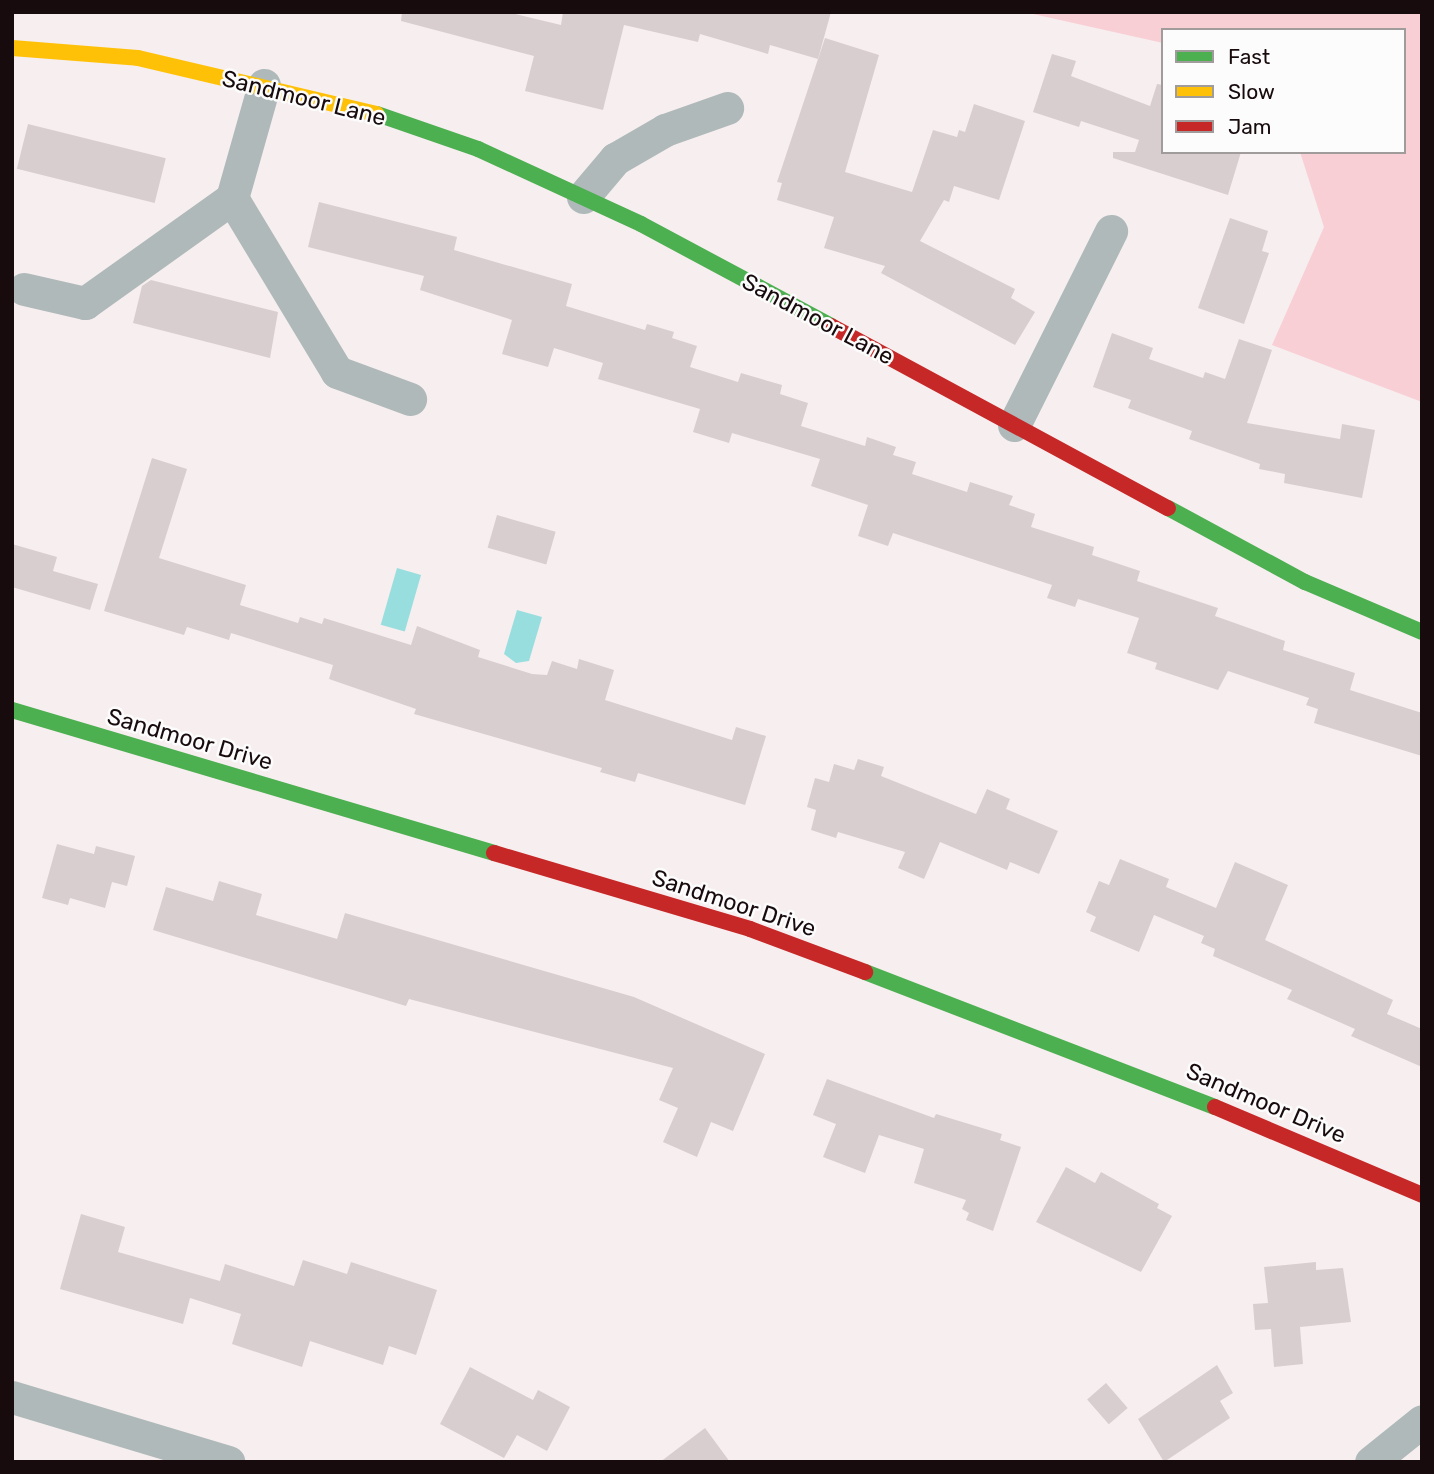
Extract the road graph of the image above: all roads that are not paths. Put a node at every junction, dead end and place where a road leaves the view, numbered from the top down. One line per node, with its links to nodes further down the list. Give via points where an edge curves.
1 (12, 47): 2 (street, Sandmoor Lane, via 138,58)
2 (264, 85): 4 (street, Sandmoor Lane, via 350,104 465,145); 5 (street)
3 (727, 108): 4 (street, via 665,130 615,159)
4 (583, 197): 9 (street, Sandmoor Lane)
5 (232, 198): 7 (street, via 85,303); 8 (street, via 337,372)
6 (1111, 231): 9 (street)
7 (24, 289)
8 (410, 399)
9 (1014, 425): 10 (street, Sandmoor Lane, via 1305,582)
10 (1422, 632)
11 (12, 710): 12 (street, Sandmoor Drive, via 750,929 1133,1072)
12 (1422, 1195)
13 (12, 1397): 15 (street)
14 (1422, 1421): 16 (street)
15 (228, 1462)
16 (1371, 1462)

